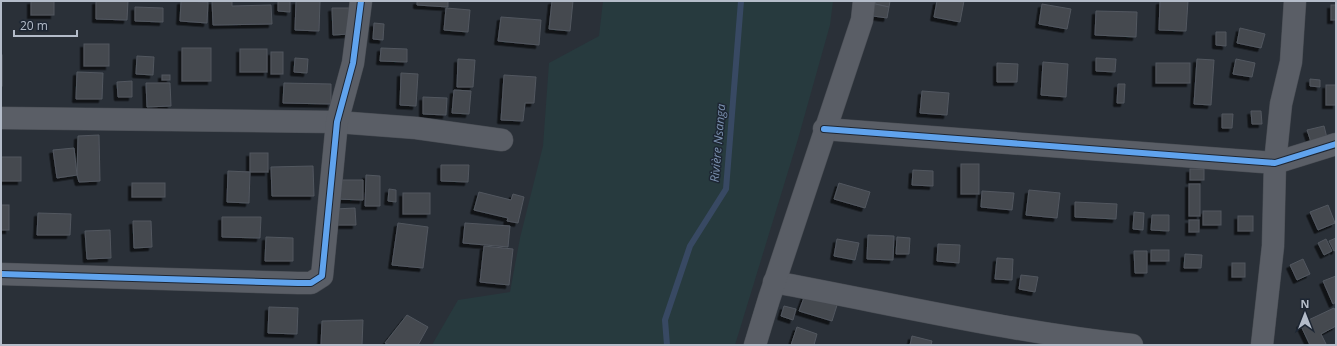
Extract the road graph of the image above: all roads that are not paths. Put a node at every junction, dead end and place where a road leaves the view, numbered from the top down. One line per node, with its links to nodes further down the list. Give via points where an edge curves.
1 (361, 1): 5 (street, via 353,63)
2 (864, 1): 6 (street, via 862,20)
3 (1295, 1): 9 (street, via 1291,62 1281,104)
4 (1, 118): 5 (street)
5 (337, 122): 7 (street, via 416,128); 10 (street, via 322,276 311,282)
6 (824, 129): 9 (street); 11 (street)
7 (502, 140)
8 (1336, 144): 9 (street)
9 (1275, 163): 14 (street, via 1273,246)
10 (1, 274)
11 (774, 282): 12 (street); 13 (street, via 986,322)
12 (755, 345)
13 (1132, 345)
14 (1262, 345)

